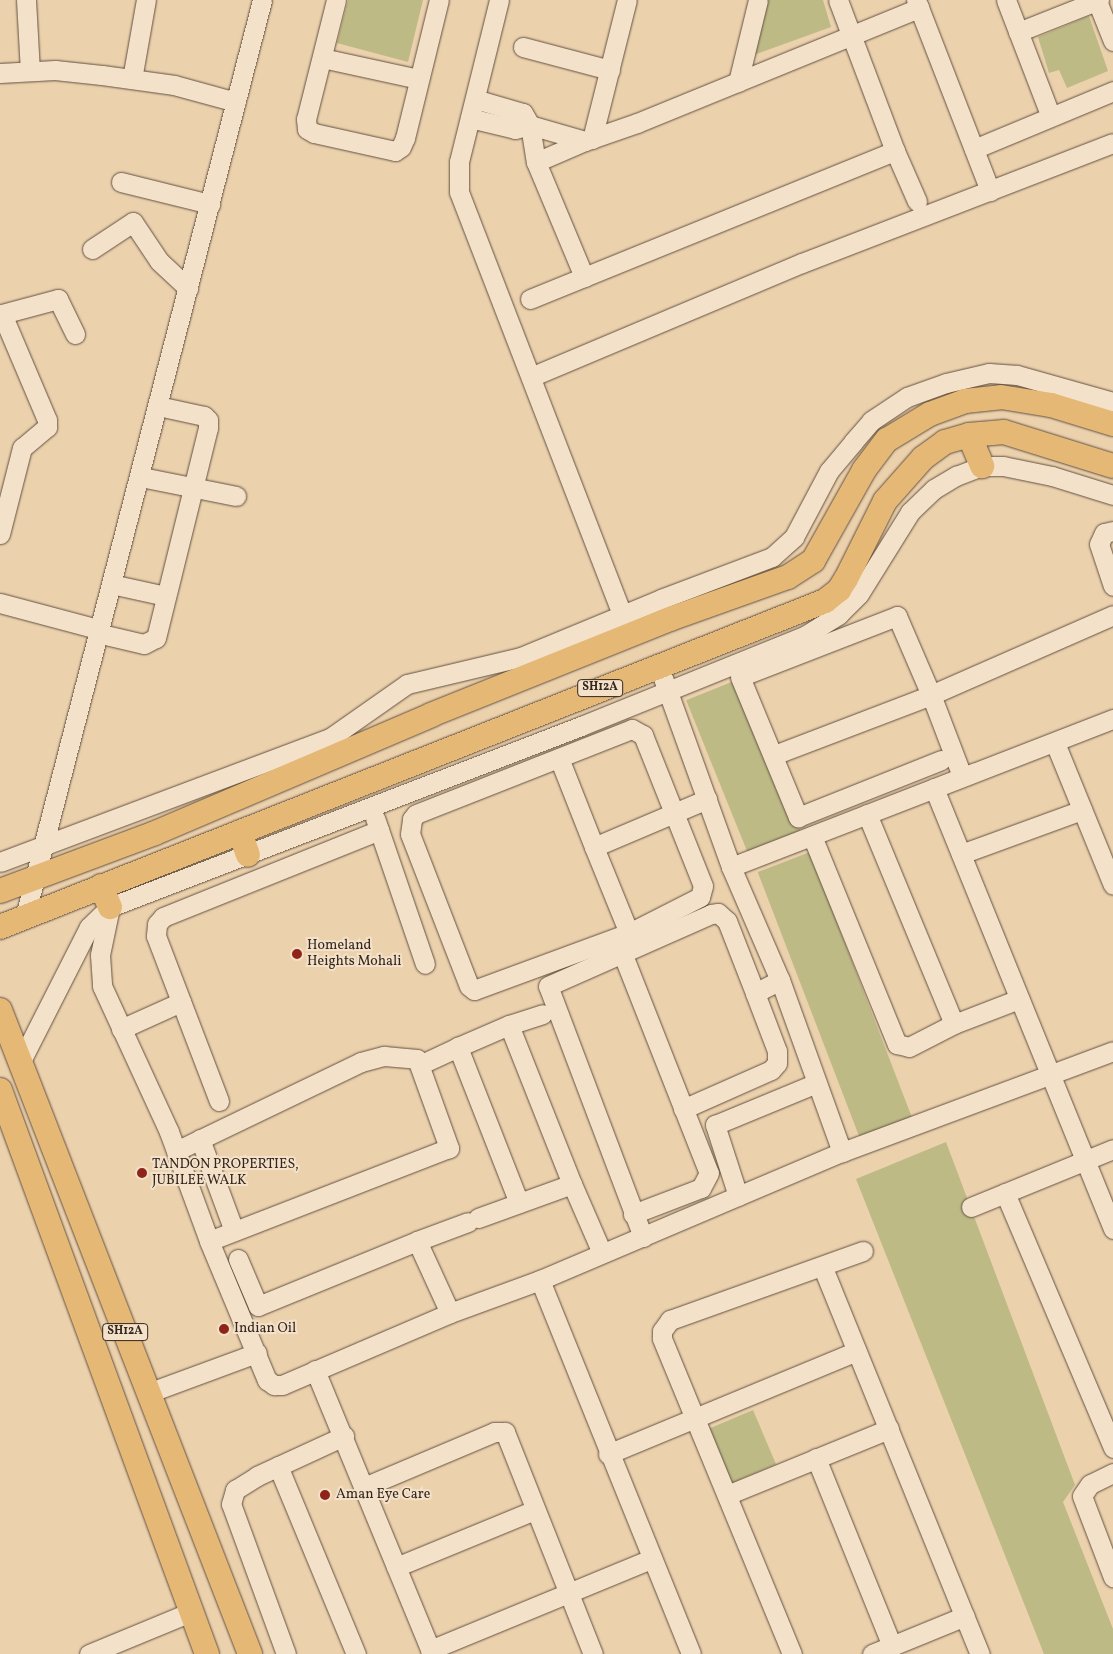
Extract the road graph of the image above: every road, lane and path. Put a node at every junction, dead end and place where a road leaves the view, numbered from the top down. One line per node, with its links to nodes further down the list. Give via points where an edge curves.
1 (26, 0): 19 (street)
2 (146, 0): 21 (street)
3 (262, 0): 26 (street)
4 (336, 0): 17 (street)
5 (439, 0): 22 (street)
6 (499, 0): 25 (street)
7 (627, 0): 18 (street)
8 (758, 0): 23 (street)
9 (838, 0): 14 (street)
10 (1006, 0): 13 (street)
11 (1098, 0): 13 (street); 15 (street)
12 (918, 4): 14 (street); 32 (street)
13 (1018, 32): 27 (street)
14 (852, 36): 23 (street); 33 (street)
15 (1113, 41)
16 (523, 47): 18 (street)
17 (322, 58): 22 (street); 22 (street, via 306,119 307,128 314,133 395,150 401,147)
18 (610, 70): 30 (street)
19 (30, 71): 20 (street); 21 (street)
20 (0, 73)
21 (132, 79): 26 (street, via 174,85)
22 (419, 79)
23 (738, 82): 30 (street)
24 (1113, 91): 27 (street)
25 (475, 99): 28 (street); 29 (street, via 523,113)
26 (236, 102): 38 (street)
27 (1052, 117): 32 (street)
28 (470, 118): 29 (street, via 515,129); 44 (street, via 458,169 459,192)
29 (530, 125): 30 (street); 34 (street)
30 (589, 140): 34 (street)
31 (1113, 143): 36 (street)
32 (974, 149): 36 (street)
33 (895, 152): 37 (street); 40 (street)
34 (536, 162): 40 (street)
35 (120, 182): 38 (street)
36 (990, 191): 44 (street, via 802,263)
37 (917, 202)
38 (210, 204): 41 (street)
39 (92, 249): 41 (street, via 133,222 159,261)
40 (584, 277): 42 (street)
41 (188, 288): 46 (street)
42 (530, 299)
43 (75, 334): 56 (street, via 58,298 2,314 47,420 47,427 22,448)
44 (532, 376): 64 (street)
45 (1113, 402): 64 (street, via 1017,374 989,373 907,397 871,422 829,471 794,537 779,552)
46 (158, 406): 51 (street); 52 (street, via 204,416 208,420)
47 (1113, 424): 57 (main road, SH12A, via 1051,405 1002,397 965,400 930,414 887,440 864,470)
48 (969, 435): 49 (main road); 50 (main road, SH12A, via 1004,432); 58 (main road, SH12A, via 945,442 923,458 885,501)
49 (982, 466): 53 (street, via 1052,476); 67 (street, via 934,489 910,512 859,594 839,614 765,654)
50 (1113, 466)
51 (141, 477): 52 (street); 59 (street)
52 (192, 488): 54 (street); 61 (street)
53 (1113, 495)
54 (236, 496)
55 (1113, 531): 60 (street, via 1104,533 1100,544)
56 (0, 534)
57 (813, 561): 58 (main road); 64 (main road, SH12A, via 788,577)
58 (846, 579): 66 (main road, SH12A, via 839,590 825,601)
59 (111, 584): 61 (street); 65 (street)
60 (1113, 586)
61 (166, 596): 65 (street, via 156,638 150,642)
62 (0, 603): 65 (street)
63 (1113, 615): 68 (street)
64 (627, 626): 86 (street, via 521,658 407,684 330,738); 92 (main road, SH12A, via 430,715 155,832)
65 (98, 631): 86 (street)
66 (657, 665): 67 (street); 83 (main road, SH12A)
67 (669, 690): 76 (street); 77 (street)
68 (931, 695): 71 (street); 71 (street, via 897,616 740,677); 74 (street)
69 (1113, 719): 70 (street)
70 (1055, 743): 74 (street); 78 (street)
71 (774, 755): 73 (street, via 798,817)
72 (559, 758): 79 (street, via 632,729 639,730); 87 (street); 99 (street, via 416,814 412,819 410,834 468,986 480,989)
73 (941, 760)
74 (962, 776): 75 (street)
75 (934, 788): 80 (street); 88 (street)
76 (707, 799): 79 (street); 91 (street)
77 (371, 808): 81 (street); 82 (street)
78 (1082, 810): 88 (street); 93 (street)
79 (672, 812): 87 (street); 99 (street, via 703,886 700,897)
80 (867, 814): 84 (street); 108 (street)
81 (352, 815): 85 (street); 89 (street)
82 (379, 830): 85 (street); 101 (street)
83 (240, 832): 89 (main road); 94 (main road, SH12A)
84 (812, 836): 91 (street); 108 (street, via 897,1044 909,1047)
85 (361, 837): 105 (street, via 163,917 157,924 156,936)
86 (43, 844): 90 (street); 92 (street)
87 (594, 846): 99 (street)
88 (961, 854): 104 (street)
89 (248, 855): 96 (street)
90 (0, 862)
91 (730, 867): 102 (street)
92 (34, 879): 95 (main road, SH12A); 97 (street)
93 (1113, 885)
94 (101, 886): 96 (main road); 97 (main road, SH12A)
95 (0, 891)
96 (110, 907): 110 (street, via 98,971); 113 (street, via 90,926)
97 (25, 916): 98 (main road, SH12A)
98 (0, 927)
99 (629, 933)
100 (623, 955): 103 (street, via 718,913 727,921); 119 (street); 130 (street, via 548,986)
101 (425, 964)
102 (780, 980): 103 (street); 116 (street)
103 (755, 993): 119 (street, via 777,1051 777,1063 771,1070)
104 (1018, 999): 108 (street); 115 (street)
105 (181, 1002): 110 (street); 118 (street)
106 (0, 1010): 113 (main road, SH12A)
107 (542, 1014): 109 (street)
108 (954, 1024)
109 (509, 1025): 111 (street); 125 (street)
110 (121, 1029): 122 (street)
111 (458, 1047): 114 (street); 128 (street)
112 (1113, 1050): 115 (street)
113 (21, 1061): 144 (main road, SH12A)
114 (428, 1061)
115 (1051, 1076): 123 (street); 124 (street)
116 (817, 1083): 123 (street); 127 (street, via 715,1125)
117 (0, 1090): 160 (main road, SH12A)
118 (219, 1101)
119 (683, 1109): 130 (street, via 709,1173 708,1179 701,1188)
120 (197, 1140): 122 (street); 132 (street); 132 (street, via 373,1058 416,1059 449,1148)
121 (1113, 1149): 124 (street)
122 (176, 1151): 132 (street)
123 (842, 1152): 127 (street)
124 (1085, 1161): 126 (street); 131 (street)
125 (572, 1184): 128 (street); 136 (street)
126 (1005, 1193): 129 (street); 148 (street)
127 (738, 1196): 133 (street)
128 (520, 1203): 134 (street)
129 (971, 1207)
130 (633, 1214): 133 (street)
131 (1113, 1229)
132 (223, 1235): 142 (street)
133 (642, 1237): 136 (street)
134 (417, 1242): 137 (street, via 258,1306); 140 (street)
135 (863, 1251): 138 (street)
136 (602, 1253): 139 (street)
137 (238, 1259)
138 (823, 1268): 141 (street); 145 (street, via 665,1324 662,1338)
139 (540, 1280): 140 (street); 149 (street)
140 (450, 1313): 143 (street)
141 (857, 1351): 145 (street); 146 (street)
142 (257, 1353): 143 (street, via 267,1380 274,1385 282,1385); 144 (street)
143 (315, 1370): 147 (street)
144 (148, 1393): 166 (main road, SH12A)
145 (696, 1417): 149 (street); 154 (street)
146 (889, 1429): 150 (street); 161 (street)
147 (344, 1436): 151 (street); 153 (street)
148 (1113, 1448)
149 (608, 1454): 156 (street)
150 (816, 1458): 154 (street); 162 (street)
151 (278, 1466): 167 (street, via 235,1490 231,1504); 168 (street)
152 (1113, 1473): 158 (street, via 1090,1484 1082,1496)
153 (364, 1487): 155 (street, via 501,1430 507,1436); 157 (street)
154 (727, 1495): 171 (street)
155 (535, 1510): 157 (street); 159 (street)
156 (651, 1559): 159 (street); 170 (street)
157 (396, 1566): 163 (street)
158 (1113, 1577)
159 (568, 1593): 163 (street); 169 (street)
160 (191, 1612): 164 (street); 165 (main road, SH12A)
161 (965, 1616): 162 (street); 173 (street)
162 (892, 1646): 172 (street)
163 (431, 1652)
164 (89, 1654)
165 (207, 1654)
166 (250, 1654)
167 (286, 1654)
168 (356, 1654)
169 (593, 1654)
170 (691, 1654)
171 (792, 1654)
172 (872, 1654)
173 (980, 1654)

